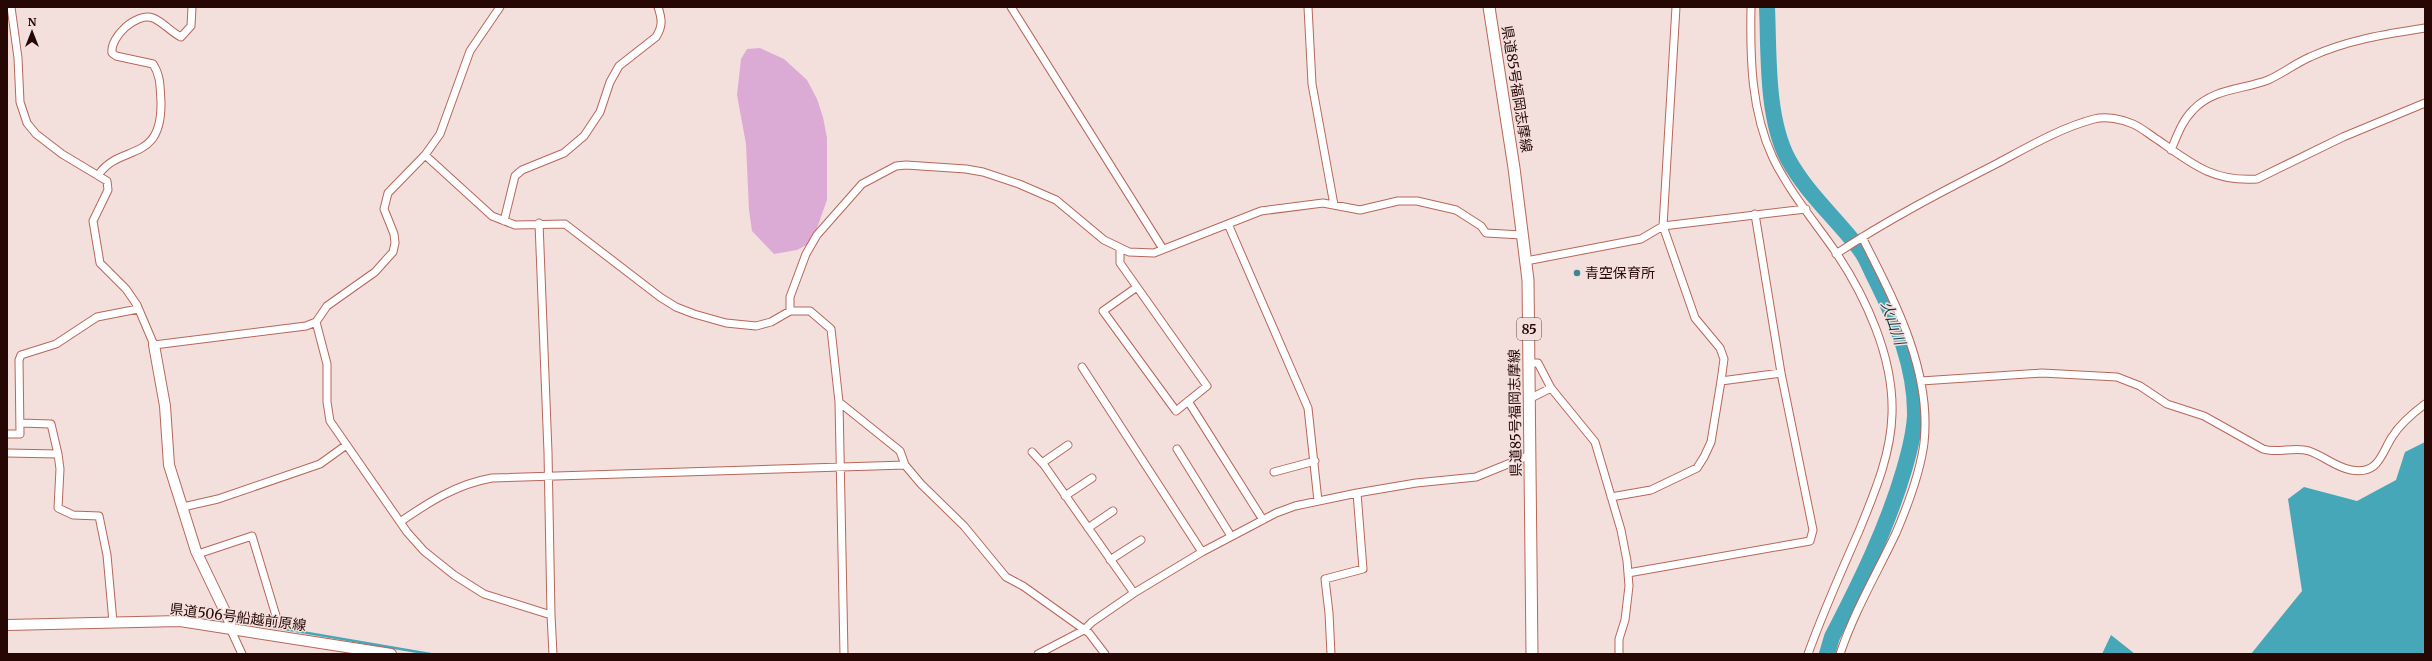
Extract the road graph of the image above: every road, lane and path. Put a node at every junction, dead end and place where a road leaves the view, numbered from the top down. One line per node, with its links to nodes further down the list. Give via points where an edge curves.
1 (11, 7): 10 (street)
2 (192, 7): 15 (street, via 191,26 181,37 153,18 146,17 131,23 119,34 111,47 112,53 116,56 153,64 160,78 161,109 151,140 136,152 112,161)
3 (500, 7): 14 (street, via 470,51 440,134)
4 (658, 7): 19 (street, via 662,24 660,31 619,66 610,82 600,112 584,136 564,153 522,170 516,176)
5 (1011, 7): 26 (street)
6 (1308, 7): 16 (street, via 1314,100)
7 (1489, 7): 23 (main road, 県道85号福岡志摩線 / 85)
8 (1676, 7): 22 (street)
9 (1750, 7): 17 (street, via 1752,74 1764,134 1774,159)
10 (10, 18): 15 (street, via 18,58 20,102 28,123 36,134 62,154)
11 (2425, 28): 13 (street, via 2382,34 2335,47 2292,65 2268,80 2217,93 2193,110 2184,122)
12 (2425, 103): 13 (street, via 2343,137 2256,178 2245,180 2215,176 2199,169)
13 (2172, 150): 24 (street, via 2133,124 2095,119 2041,141)
14 (425, 155): 19 (street, via 479,207); 32 (street, via 388,193 385,201 384,209 396,243 393,252 375,272 327,306)
15 (99, 174): 30 (street, via 107,181 108,190 92,221 100,263 126,289)
16 (1334, 204): 21 (street, via 1323,203 1261,211); 23 (street, via 1348,210 1360,210 1398,201 1417,201 1456,210 1481,226 1486,233)
17 (1806, 209): 18 (street); 27 (street)
18 (1755, 214): 22 (street); 36 (street)
19 (504, 221): 20 (street, via 516,225)
20 (539, 224): 31 (street, via 565,224 660,296 676,307 694,314 726,323 756,326 771,322); 58 (street)
21 (1228, 224): 26 (street); 53 (street, via 1302,391 1308,408)
22 (1663, 226): 28 (street, via 1641,239); 37 (street, via 1695,318 1720,348 1724,359)
23 (1522, 234): 28 (main road, 県道85号福岡志摩線 / 85)
24 (1860, 238): 27 (street); 38 (street, via 1891,296)
25 (1120, 249): 26 (street, via 1154,253); 29 (street, via 1120,263); 31 (street, via 1104,240 1056,200 1019,184 966,169 896,166 862,184 817,235 806,254 790,297)
26 (1163, 249)
27 (1836, 254): 91 (street, via 1874,325 1888,373 1892,413 1889,442 1879,480)
28 (1526, 261): 34 (main road, 県道85号福岡志摩線 / 85)
29 (1137, 287): 41 (street, via 1207,386); 41 (street, via 1103,312 1176,410)
30 (138, 309): 33 (street); 44 (street, via 97,317 56,344 21,355)
31 (790, 311): 42 (street, via 810,311 831,329)
32 (316, 322): 33 (street, via 291,329); 47 (street, via 327,364 330,421)
33 (154, 345): 64 (main road, via 165,406 170,465)
34 (1529, 364): 39 (street, via 1538,363); 40 (main road, 県道85号福岡志摩線 / 85)
35 (1082, 367): 71 (street)
36 (1781, 373): 37 (street); 74 (street, via 1813,530 1810,541)
37 (1722, 380): 62 (street, via 1711,442 1697,468 1651,490)
38 (1921, 380): 43 (street, via 2042,373 2117,377 2140,386 2167,404 2204,416 2263,449 2272,452 2309,451 2330,463 2352,470 2362,470 2378,462 2392,437 2412,414); 92 (street, via 1925,427 1918,473 1896,531)
39 (1551, 388): 40 (street); 62 (street, via 1595,442)
40 (1529, 400): 52 (main road, 県道85号福岡志摩線 / 85)
41 (1188, 401): 66 (street)
42 (839, 402): 55 (street, via 900,451); 56 (street)
43 (2425, 404)
44 (20, 423): 45 (street, via 20,434); 51 (street, via 51,424)
45 (7, 434)
46 (1068, 445): 54 (street)
47 (345, 446): 64 (street, via 320,464 218,499); 67 (street)
48 (1177, 449): 69 (street)
49 (1032, 452): 54 (street)
50 (7, 453): 51 (street)
51 (58, 454): 78 (street, via 58,508 73,515 98,516 107,555)
52 (1530, 455): 60 (street, via 1476,477 1416,483); 89 (main road, 県道85号福岡志摩線 / 85)
53 (1314, 461): 57 (street); 63 (street)
54 (1042, 463): 61 (street)
55 (905, 465): 56 (street); 81 (street, via 964,526 1006,577 1024,586)
56 (839, 467): 58 (street); 85 (street)
57 (1274, 472)
58 (548, 476): 67 (street, via 476,481 447,491); 76 (street)
59 (1092, 478): 61 (street)
60 (1357, 493): 63 (street); 88 (street, via 1363,569 1325,579)
61 (1065, 496): 68 (street)
62 (1611, 497): 74 (street, via 1621,530)
63 (1318, 501): 66 (street, via 1295,506)
64 (183, 507): 72 (main road)
65 (1113, 511): 68 (street)
66 (1264, 520): 69 (street)
67 (400, 522): 76 (street, via 424,550 454,575 484,594)
68 (1088, 528): 73 (street)
69 (1231, 536): 71 (street)
70 (1141, 540): 73 (street)
71 (1202, 552): 75 (street)
72 (198, 554): 77 (street, via 252,536); 80 (main road, via 230,622)
73 (1110, 560): 75 (street)
74 (1628, 572): 90 (street, via 1628,600 1619,639)
75 (1134, 593): 81 (street)
76 (550, 615): 84 (street)
77 (277, 619)
78 (113, 622): 79 (main road, 県道506号船越前原線); 80 (main road, 県道506号船越前原線, via 180,621)
79 (7, 625)
80 (230, 628): 82 (street); 83 (main road, 県道506号船越前原線)
81 (1084, 630): 86 (street); 87 (street)
82 (242, 654)
83 (391, 654)
84 (553, 654)
85 (844, 654)
86 (1038, 654)
87 (1106, 654)
88 (1330, 654)
89 (1532, 654)
90 (1619, 654)
91 (1808, 654)
92 (1840, 654)

